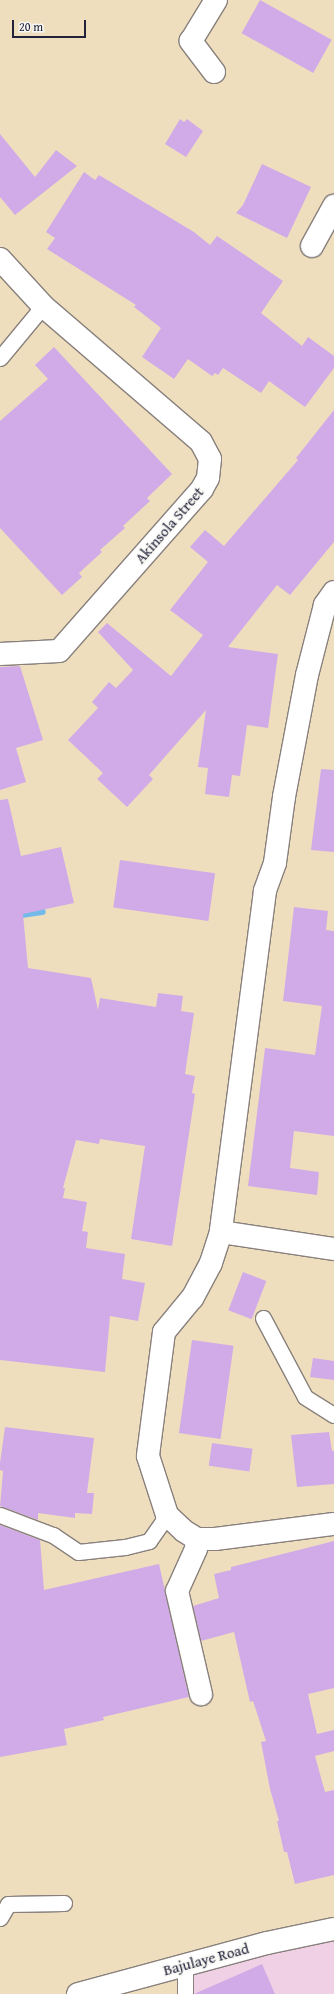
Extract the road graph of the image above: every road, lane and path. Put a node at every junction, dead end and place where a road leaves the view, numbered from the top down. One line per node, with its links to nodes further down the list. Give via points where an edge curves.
1 (216, 0): 2 (street, via 191,41)
2 (214, 72)
3 (334, 206): 4 (street)
4 (312, 246)
5 (0, 259): 6 (street, Akinsola Street)
6 (43, 306): 7 (lane); 9 (street, Akinsola Street, via 201,442 210,459 208,478 202,489 59,651)
7 (0, 358)
8 (334, 592): 10 (street, via 325,605 307,674 284,797 275,863 265,891)
9 (0, 654)
10 (221, 1232): 11 (street); 15 (street, via 211,1263 192,1298 164,1332 148,1456)
11 (334, 1249)
12 (263, 1318): 13 (lane, via 305,1397)
13 (334, 1415)
14 (0, 1515): 15 (lane, via 53,1535 78,1552 125,1547 149,1541)
15 (167, 1515): 17 (street)
16 (334, 1524): 17 (street, via 215,1539)
17 (196, 1539): 18 (street, via 196,1549 177,1591)
18 (201, 1694)
19 (64, 1903): 20 (lane, via 8,1904)
20 (0, 1918)
21 (334, 1929): 22 (street, Bajulaye Road, via 267,1943)
22 (185, 1965): 23 (street, Bajulaye Road); 24 (lane)
23 (78, 1994)
24 (185, 1994)

